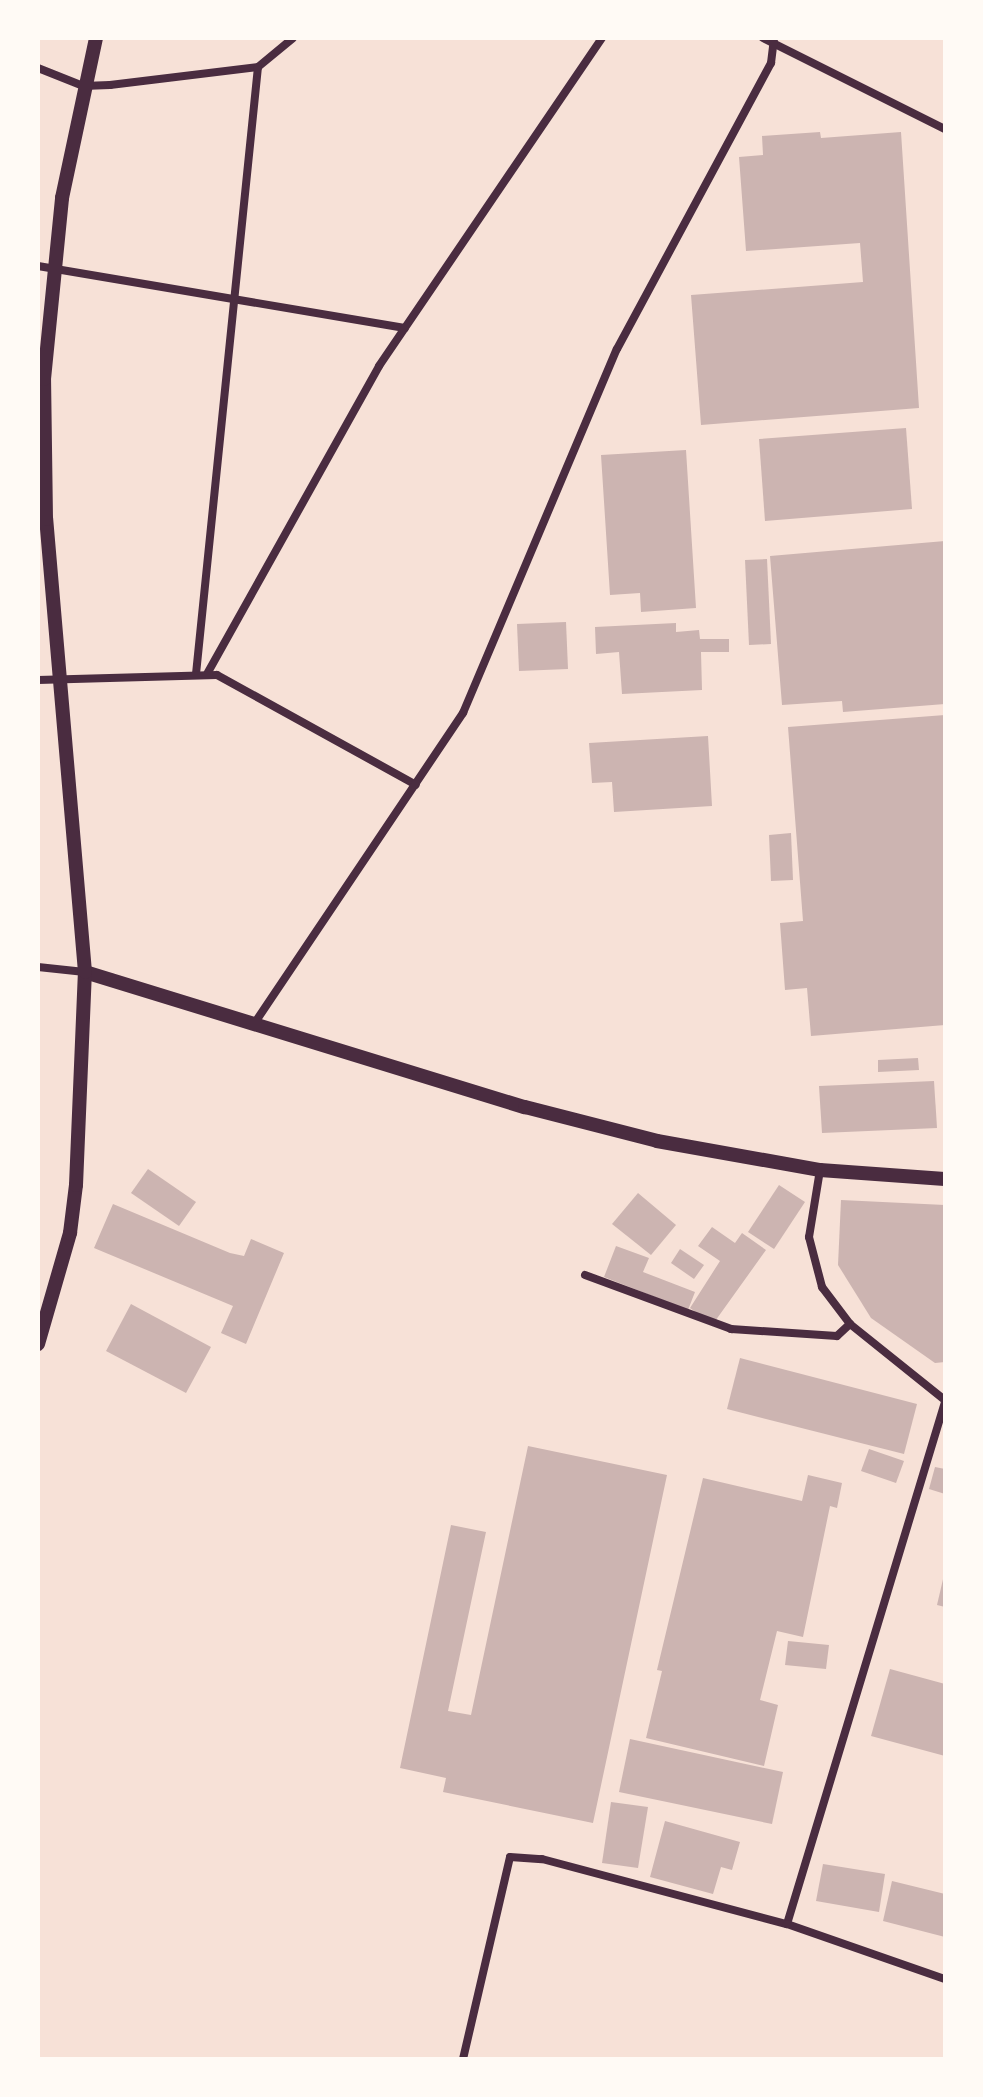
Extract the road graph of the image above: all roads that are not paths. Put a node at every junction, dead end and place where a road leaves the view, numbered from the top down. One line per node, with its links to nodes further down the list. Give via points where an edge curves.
1 (96, 38): 8 (street)
2 (293, 38): 6 (street)
3 (602, 38): 12 (street)
4 (763, 38): 5 (street)
5 (773, 42): 9 (street); 17 (street, via 771,63 617,349 473,694)
6 (258, 67): 8 (street); 11 (street)
7 (38, 68): 8 (street)
8 (83, 86): 10 (street)
9 (945, 129)
10 (45, 267): 11 (street); 16 (street, via 43,445)
11 (239, 298): 12 (street); 13 (street)
12 (405, 328): 14 (street)
13 (196, 674): 14 (street); 16 (street)
14 (207, 674): 17 (street)
15 (38, 680): 16 (street)
16 (61, 681): 19 (street)
17 (416, 785): 20 (street)
18 (38, 967): 19 (street)
19 (85, 972): 20 (street); 25 (street, via 70,1233)
20 (253, 1025): 21 (street, via 657,1141)
21 (820, 1170): 22 (street); 24 (street, via 809,1237 813,1263 822,1287)
22 (945, 1179)
23 (585, 1275): 24 (street, via 731,1329 837,1336)
24 (850, 1324): 26 (street)
25 (38, 1344)
26 (945, 1401): 27 (street)
27 (787, 1924): 28 (street); 29 (street, via 542,1859 510,1857)
28 (945, 1979)
29 (463, 2059)

